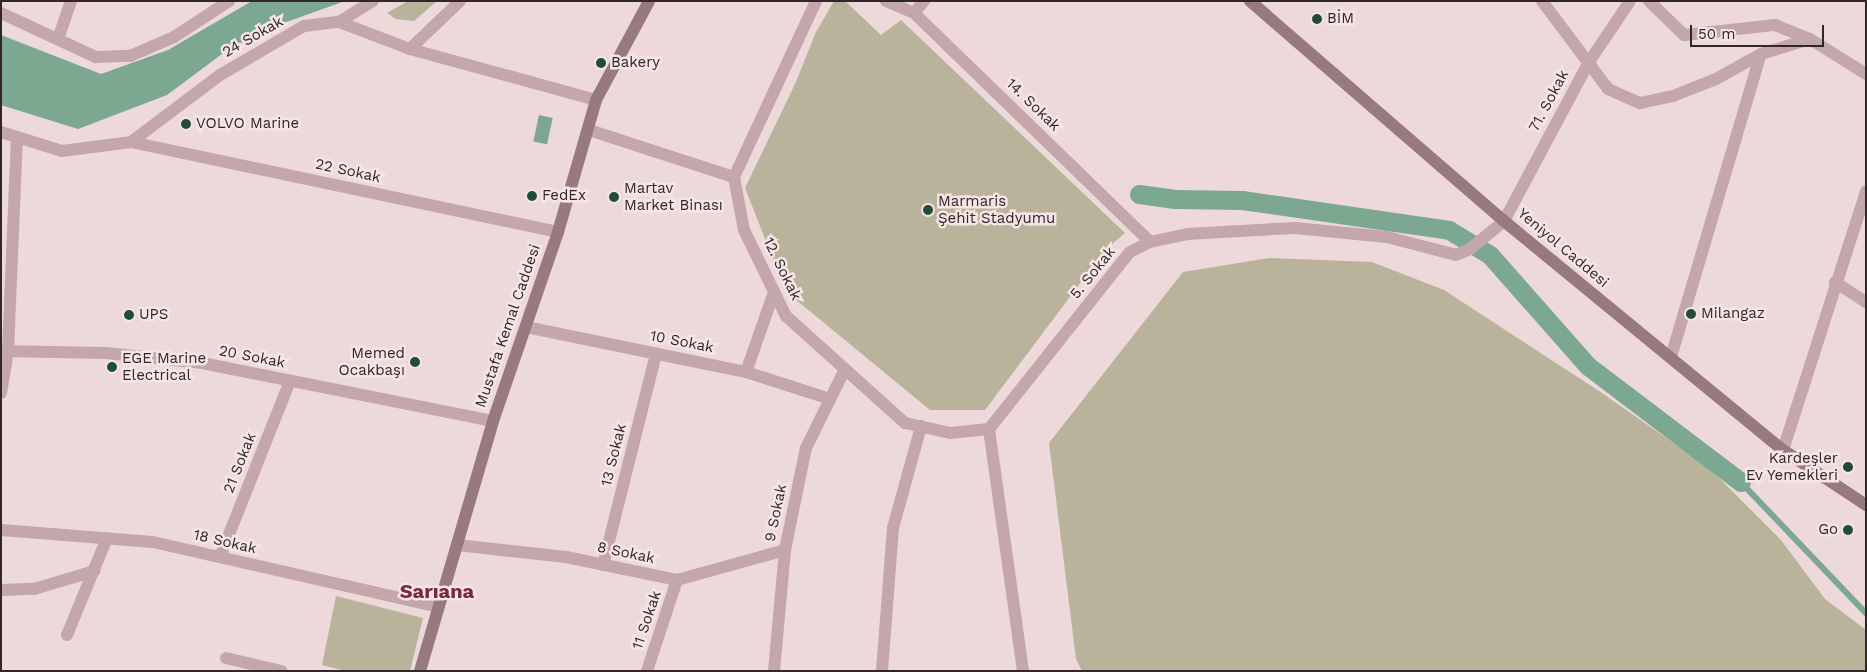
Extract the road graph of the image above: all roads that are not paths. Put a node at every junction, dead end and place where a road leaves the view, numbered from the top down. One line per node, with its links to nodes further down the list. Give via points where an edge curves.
1 (71, 1): 17 (street)
2 (229, 1): 17 (street, via 174,37 130,56 96,57)
3 (373, 1): 15 (street)
4 (460, 1): 18 (street)
5 (649, 1): 22 (street, Mustafa Kemal Caddesi)
6 (816, 1): 27 (street)
7 (886, 1): 14 (street, 14. Sokak)
8 (924, 1): 14 (street)
9 (1250, 1): 29 (street, Yeniyol Caddesi)
10 (1542, 1): 20 (street)
11 (1630, 1): 20 (street, 71. Sokak)
12 (1649, 1): 16 (street, via 1684,35 1775,25)
13 (1, 13): 17 (street)
14 (914, 13): 31 (street, 14. Sokak)
15 (338, 22): 18 (street, 24 Sokak); 26 (street, 24 Sokak, via 304,26 228,70)
16 (1810, 39): 19 (street); 21 (street)
17 (58, 40)
18 (410, 49): 22 (street, 24 Sokak)
19 (1761, 54): 20 (street, via 1673,96 1640,103 1608,89); 38 (street)
20 (1589, 62): 29 (street, 71. Sokak)
21 (1866, 74)
22 (596, 100): 23 (street, Mustafa Kemal Caddesi)
23 (589, 130): 27 (street); 30 (street, Mustafa Kemal Caddesi)
24 (1, 132): 25 (street, 24 Sokak)
25 (17, 138): 26 (street, 24 Sokak, via 62,151); 36 (street)
26 (131, 142): 30 (street, 22 Sokak)
27 (734, 177): 33 (street, 12. Sokak, via 744,230)
28 (1866, 190): 32 (street)
29 (1504, 221): 31 (street, 5. Sokak, via 1470,250 1456,255 1388,237 1295,228 1186,234); 38 (street, Yeniyol Caddesi)
30 (558, 232): 35 (street, Mustafa Kemal Caddesi)
31 (1150, 242): 46 (street, 5. Sokak, via 1130,252)
32 (1835, 282): 34 (street); 47 (street)
33 (774, 292): 39 (street, 12. Sokak, via 786,316); 40 (street)
34 (1866, 302)
35 (526, 327): 37 (street, 10 Sokak); 44 (street, Mustafa Kemal Caddesi)
36 (5, 351): 41 (street, 20 Sokak, via 106,354 202,363); 42 (street)
37 (656, 354): 40 (street, 10 Sokak); 54 (street, 13 Sokak)
38 (1671, 356): 47 (street, Yeniyol Caddesi)
39 (844, 371): 43 (street, 9 Sokak); 45 (street, 12. Sokak, via 905,423)
40 (746, 372): 43 (street, 10 Sokak)
41 (290, 381): 44 (street, 20 Sokak); 53 (street, 21 Sokak)
42 (1, 393)
43 (830, 399): 52 (street, 9 Sokak, via 806,448)
44 (493, 421): 51 (street, Mustafa Kemal Caddesi)
45 (921, 426): 46 (street, 12. Sokak, via 950,433); 65 (street, via 893,528)
46 (988, 429): 66 (street)
47 (1783, 450): 48 (street, Yeniyol Caddesi)
48 (1866, 505)
49 (1, 530): 50 (street, 18 Sokak)
50 (107, 538): 53 (street, 18 Sokak, via 153,542); 55 (street)
51 (457, 544): 54 (street, 8 Sokak); 58 (street, Mustafa Kemal Caddesi)
52 (785, 550): 56 (street, 8 Sokak); 64 (street, 9 Sokak)
53 (220, 557): 58 (street, 18 Sokak)
54 (603, 565): 56 (street, 8 Sokak)
55 (94, 571): 57 (street, via 34,589); 59 (street)
56 (678, 580): 63 (street, 11 Sokak)
57 (1, 590)
58 (438, 607): 62 (street, Mustafa Kemal Caddesi)
59 (67, 635)
60 (226, 658): 61 (street)
61 (281, 671)
62 (420, 671)
63 (647, 671)
64 (774, 671)
65 (882, 671)
66 (1023, 671)

